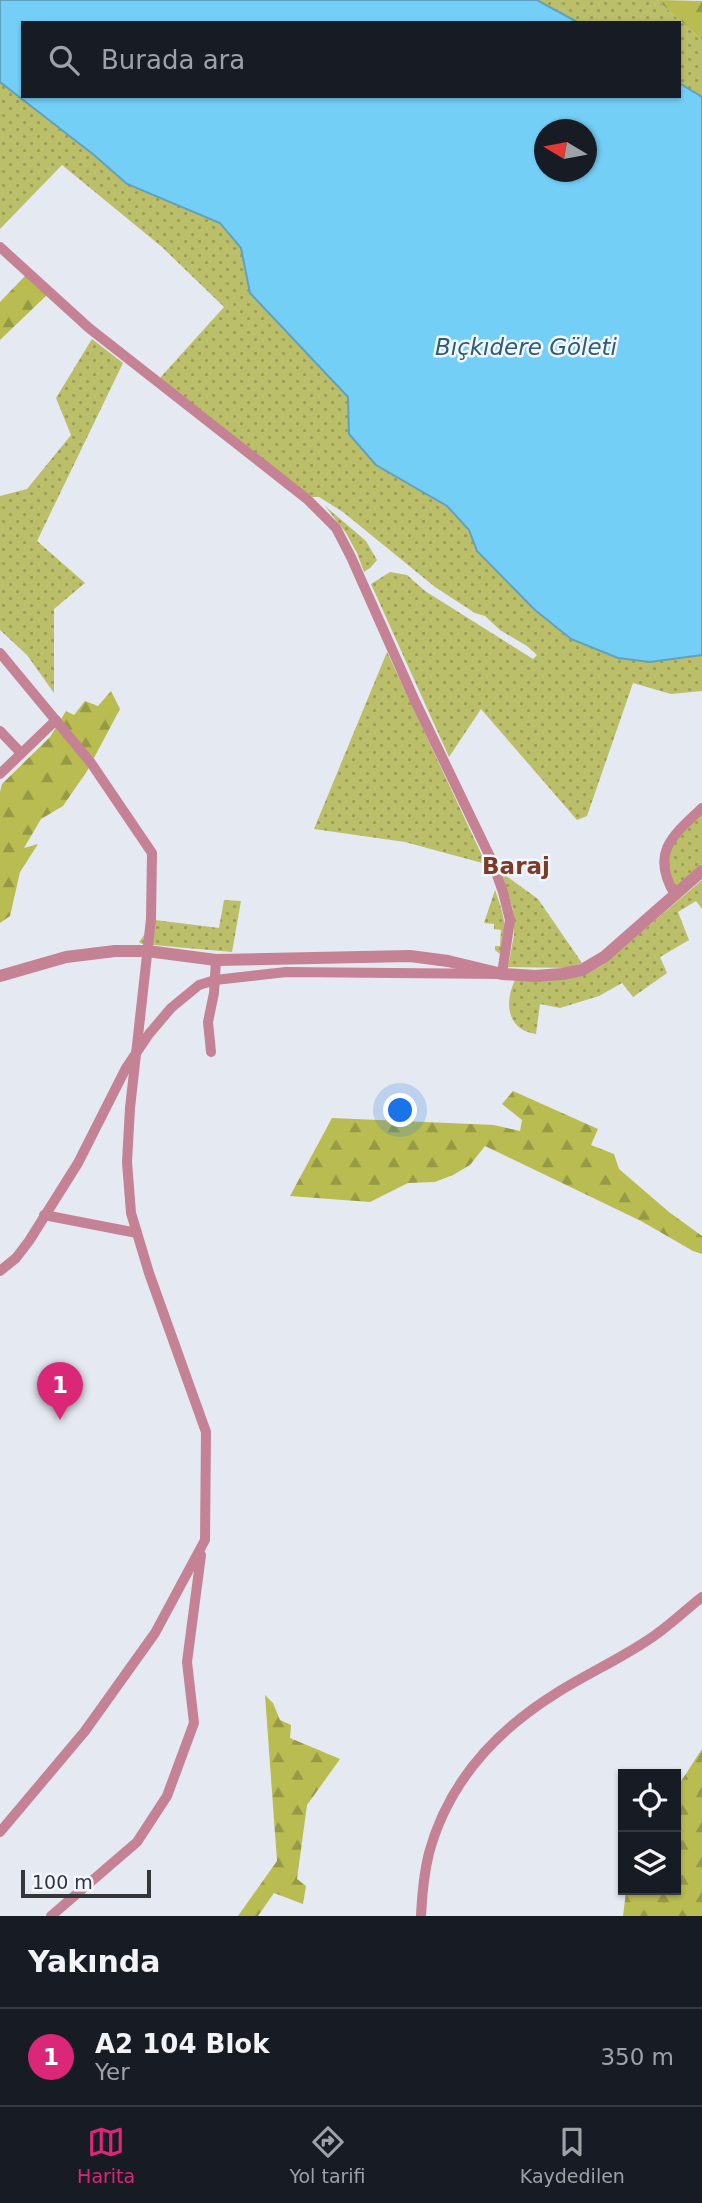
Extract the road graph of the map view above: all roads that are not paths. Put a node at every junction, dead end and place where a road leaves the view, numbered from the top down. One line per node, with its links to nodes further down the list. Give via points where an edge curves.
1 (0, 247): 12 (street, via 89,328 307,499 336,528 492,861 509,920)
2 (0, 653): 3 (street)
3 (56, 720): 5 (street); 10 (street, via 152,853)
4 (0, 731): 5 (street)
5 (20, 753): 6 (street)
6 (0, 774)
7 (702, 808): 9 (street, via 676,832 664,858 667,882)
8 (702, 872): 9 (street)
9 (675, 895): 12 (street, via 604,957 582,970)
10 (147, 951): 11 (street); 13 (street, via 66,957); 15 (street)
11 (216, 960): 12 (street, via 410,956); 14 (street)
12 (502, 974): 14 (street, via 311,971)
13 (0, 976)
14 (215, 980): 15 (street, via 199,985 170,1008); 16 (street, via 208,1022)
15 (137, 1051): 17 (street, via 78,1163); 18 (street, via 127,1162)
16 (211, 1052)
17 (44, 1215): 18 (street); 19 (street, via 16,1258)
18 (137, 1233): 20 (street, via 206,1432)
19 (0, 1271)
20 (202, 1547): 22 (street, via 155,1633 85,1731); 23 (street, via 187,1662 194,1723 167,1796 138,1842)
21 (702, 1597): 24 (street, via 649,1639 526,1714 485,1752 444,1810 429,1854)
22 (0, 1832)
23 (51, 1916)
24 (421, 1916)

